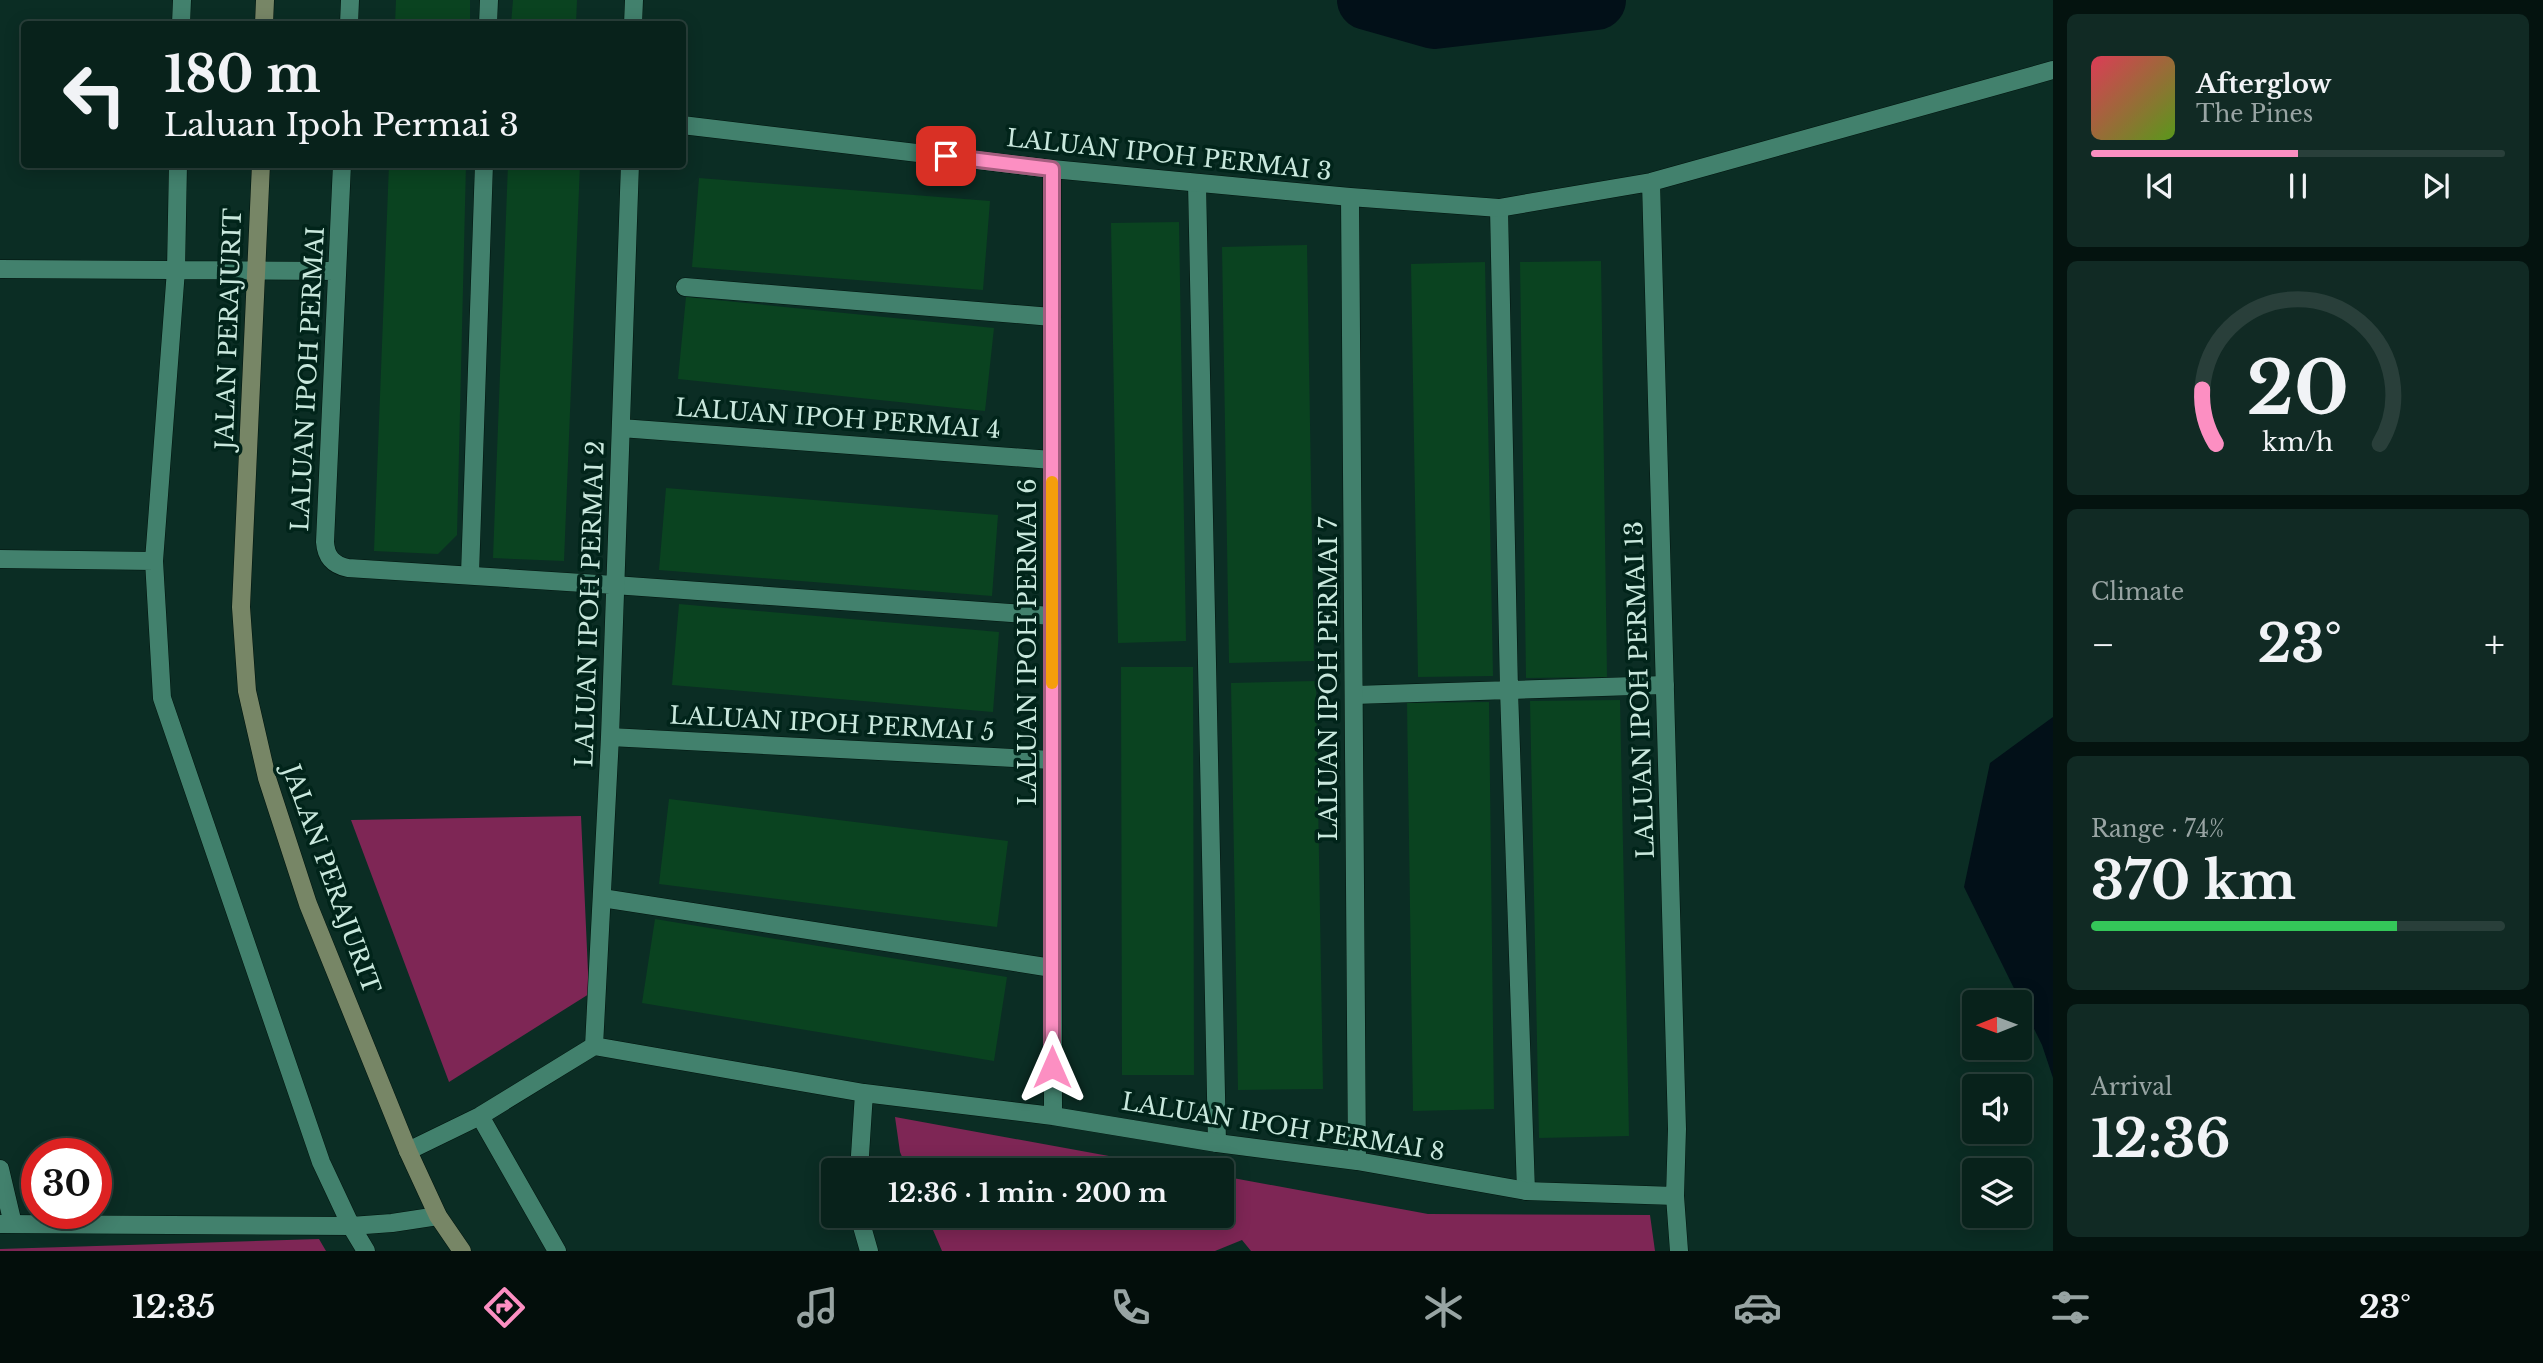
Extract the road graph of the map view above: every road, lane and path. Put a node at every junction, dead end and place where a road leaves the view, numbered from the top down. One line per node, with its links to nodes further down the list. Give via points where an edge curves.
1 (182, 0): 6 (street)
2 (265, 0): 7 (street)
3 (350, 0): 8 (street)
4 (489, 0): 9 (street)
5 (634, 0): 10 (street)
6 (181, 21)
7 (264, 21)
8 (349, 21)
9 (488, 21)
10 (634, 21)
11 (2053, 70): 19 (street, LALUAN IPOH PERMAI 3)
12 (686, 125): 18 (street, LALUAN IPOH PERMAI 3)
13 (178, 168): 24 (street)
14 (261, 168): 25 (street, JALAN PERAJURIT)
15 (342, 168): 26 (street, LALUAN IPOH PERMAI)
16 (484, 168): 33 (street)
17 (630, 168): 29 (street, LALUAN IPOH PERMAI 2)
18 (1052, 169): 20 (street, LALUAN IPOH PERMAI 3); 28 (street, LALUAN IPOH PERMAI 6)
19 (1651, 182): 22 (street, LALUAN IPOH PERMAI 3); 36 (street, LALUAN IPOH PERMAI 13)
20 (1196, 183): 21 (street, LALUAN IPOH PERMAI 3); 47 (street)
21 (1350, 197): 22 (street, LALUAN IPOH PERMAI 3); 38 (street, LALUAN IPOH PERMAI 7)
22 (1499, 208): 37 (street)
23 (0, 269): 24 (street)
24 (176, 270): 25 (street); 32 (street)
25 (257, 270): 26 (street); 48 (street, JALAN PERAJURIT, via 241,607 247,691 267,778 308,904)
26 (337, 271): 33 (street, LALUAN IPOH PERMAI, via 326,552 331,561 348,568)
27 (685, 287): 28 (street)
28 (1052, 317): 30 (street, LALUAN IPOH PERMAI 6)
29 (621, 428): 30 (street, LALUAN IPOH PERMAI 4); 34 (street, LALUAN IPOH PERMAI 2)
30 (1052, 460): 35 (street, LALUAN IPOH PERMAI 6)
31 (0, 559): 32 (street)
32 (154, 561): 56 (street, via 162,698 321,1162)
33 (470, 575): 34 (street, LALUAN IPOH PERMAI)
34 (614, 584): 35 (street, LALUAN IPOH PERMAI); 39 (street, LALUAN IPOH PERMAI 2)
35 (1052, 616): 40 (street, LALUAN IPOH PERMAI 6)
36 (1665, 685): 37 (street); 53 (street, LALUAN IPOH PERMAI 13)
37 (1509, 690): 38 (street); 52 (street)
38 (1354, 695): 50 (street, LALUAN IPOH PERMAI 7)
39 (610, 737): 40 (street, LALUAN IPOH PERMAI 5); 41 (street, LALUAN IPOH PERMAI 2)
40 (1052, 760): 42 (street, LALUAN IPOH PERMAI 6)
41 (602, 898): 42 (street); 43 (street, LALUAN IPOH PERMAI 2)
42 (1052, 968): 46 (street, LALUAN IPOH PERMAI 6)
43 (594, 1046): 44 (street, LALUAN IPOH PERMAI 8); 45 (street)
44 (864, 1093): 46 (street, LALUAN IPOH PERMAI 8); 49 (street)
45 (480, 1116): 48 (street); 60 (street)
46 (1053, 1116): 47 (street, LALUAN IPOH PERMAI 8)
47 (1217, 1143): 50 (street, LALUAN IPOH PERMAI 8)
48 (408, 1151): 54 (street, JALAN PERAJURIT)
49 (860, 1158)
50 (1357, 1161): 52 (street, LALUAN IPOH PERMAI 8)
51 (0, 1169): 55 (street)
52 (1526, 1191): 53 (street, LALUAN IPOH PERMAI 8)
53 (1675, 1196): 62 (street, LALUAN IPOH PERMAI 13)
54 (438, 1216): 56 (street); 59 (street, JALAN PERAJURIT)
55 (6, 1224): 56 (street)
56 (351, 1226): 58 (street)
57 (862, 1228): 61 (street)
58 (366, 1251)
59 (462, 1251)
60 (557, 1251)
61 (869, 1251)
62 (1678, 1251)

